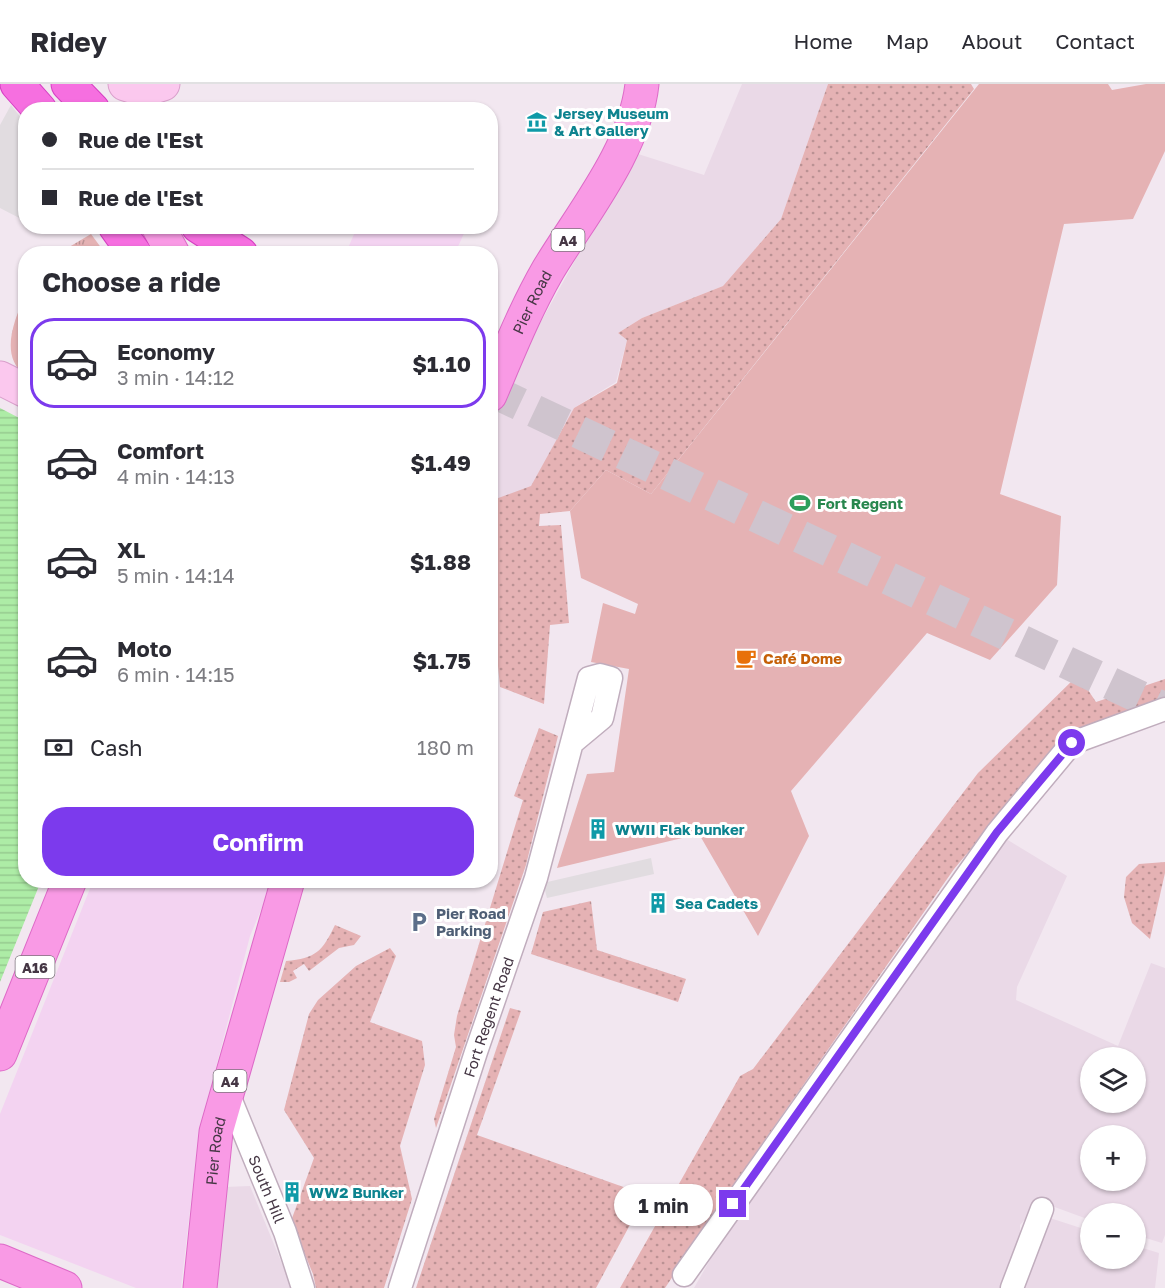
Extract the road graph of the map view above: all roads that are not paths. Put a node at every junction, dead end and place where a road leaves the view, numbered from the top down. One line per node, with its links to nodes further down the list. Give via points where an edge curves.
1 (17, 84): 7 (highway)
2 (68, 84): 8 (highway)
3 (125, 84): 4 (main road, via 140,89)
4 (164, 84)
5 (170, 84): 9 (main road)
6 (642, 84): 14 (main road, Pier Road / A4, via 628,136 542,281)
7 (33, 102)
8 (85, 102)
9 (170, 102)
10 (210, 234): 12 (highway)
11 (230, 234): 13 (highway)
12 (229, 246)
13 (248, 246)
14 (498, 376)
15 (0, 378): 16 (main road)
16 (18, 387)
17 (1165, 709): 25 (street, via 1072,743 997,832)
18 (572, 743): 29 (street, Fort Regent Road, via 536,878)
19 (67, 888): 21 (main road, A16)
20 (286, 888): 22 (main road, Pier Road / A4)
21 (0, 1054)
22 (227, 1091): 27 (main road, Pier Road / A4, via 213,1151); 28 (street, South Hill, via 285,1232)
23 (1042, 1209): 30 (street)
24 (0, 1262): 26 (main road)
25 (684, 1275)
26 (64, 1288)
27 (200, 1288)
28 (303, 1288)
29 (400, 1288)
30 (1011, 1288)

